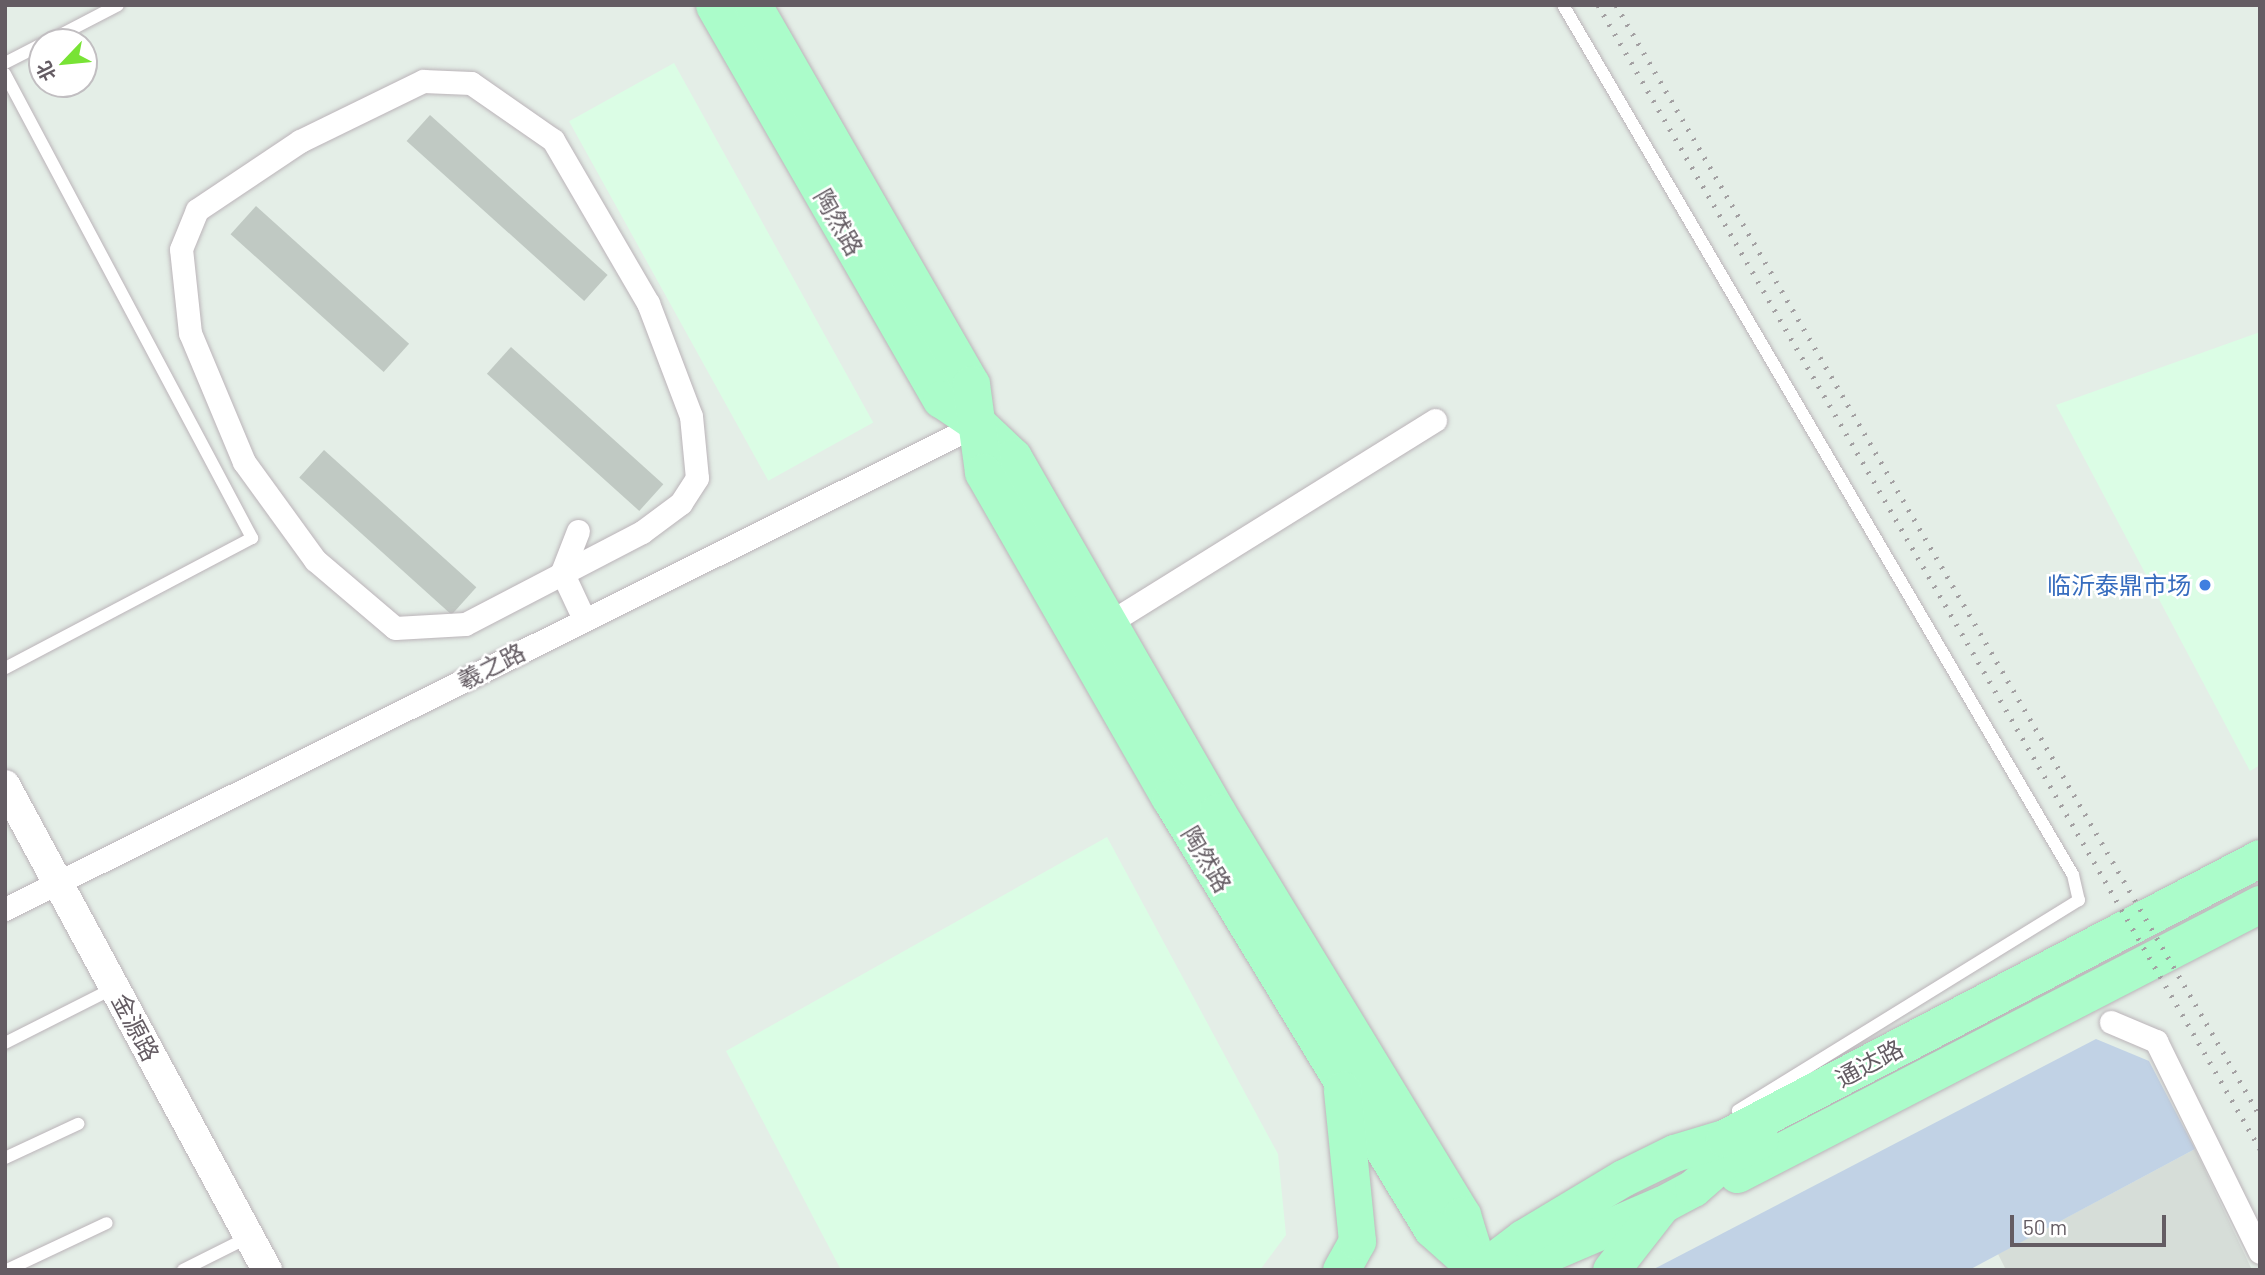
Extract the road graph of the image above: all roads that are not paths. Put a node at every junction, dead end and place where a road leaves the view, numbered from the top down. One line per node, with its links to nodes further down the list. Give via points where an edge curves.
1 (117, 5): 5 (lane)
2 (714, 5): 10 (main road, 陶然路, via 941,399)
3 (753, 5): 10 (main road, 陶然路, via 971,384)
4 (1563, 5): 27 (lane, via 2073,875 2079,900)
5 (73, 28)
6 (28, 51): 7 (lane)
7 (5, 63)
8 (5, 74): 15 (lane, via 252,538)
9 (1435, 420): 14 (street)
10 (978, 424): 13 (street, 羲之路); 14 (main road, 陶然路, via 1013,457); 26 (main road, 陶然路, via 983,472 1188,829)
11 (578, 531): 12 (street)
12 (562, 572): 12 (street, via 642,531 681,503 697,478 691,416 648,303 553,140 471,83 423,81 300,141 197,210 181,248 190,332 244,462 315,560 395,628 465,624); 13 (street)
13 (584, 619): 20 (street, 羲之路)
14 (1109, 623): 39 (main road, 陶然路, via 1224,824 1462,1215)
15 (5, 668)
16 (5, 785): 20 (street, 金源路)
17 (2260, 842): 27 (main road)
18 (2260, 858): 29 (main road, 通达路, via 1724,1138)
19 (2260, 881): 31 (main road, 通达路, via 1733,1153)
20 (58, 883): 22 (street, 羲之路); 23 (street, 金源路)
21 (2260, 904): 31 (main road, via 1747,1170)
22 (5, 909)
23 (115, 988): 25 (lane); 33 (street, 金源路)
24 (2111, 1022): 34 (street, via 2156,1041)
25 (5, 1043)
26 (1341, 1079): 38 (main road, via 1357,1241); 39 (main road, 陶然路, via 1432,1229)
27 (1721, 1122): 29 (main road)
28 (78, 1124): 30 (lane)
29 (1674, 1153): 39 (main road, 通达路, via 1522,1238)
30 (5, 1158)
31 (1678, 1196): 39 (main road, 通达路, via 1535,1259); 40 (main road)
32 (107, 1223): 35 (lane)
33 (249, 1237): 36 (lane); 37 (street, 金源路)
34 (2260, 1252)
35 (7, 1270)
36 (183, 1270)
37 (267, 1270)
38 (1340, 1270)
39 (1481, 1270)
40 (1611, 1270)

